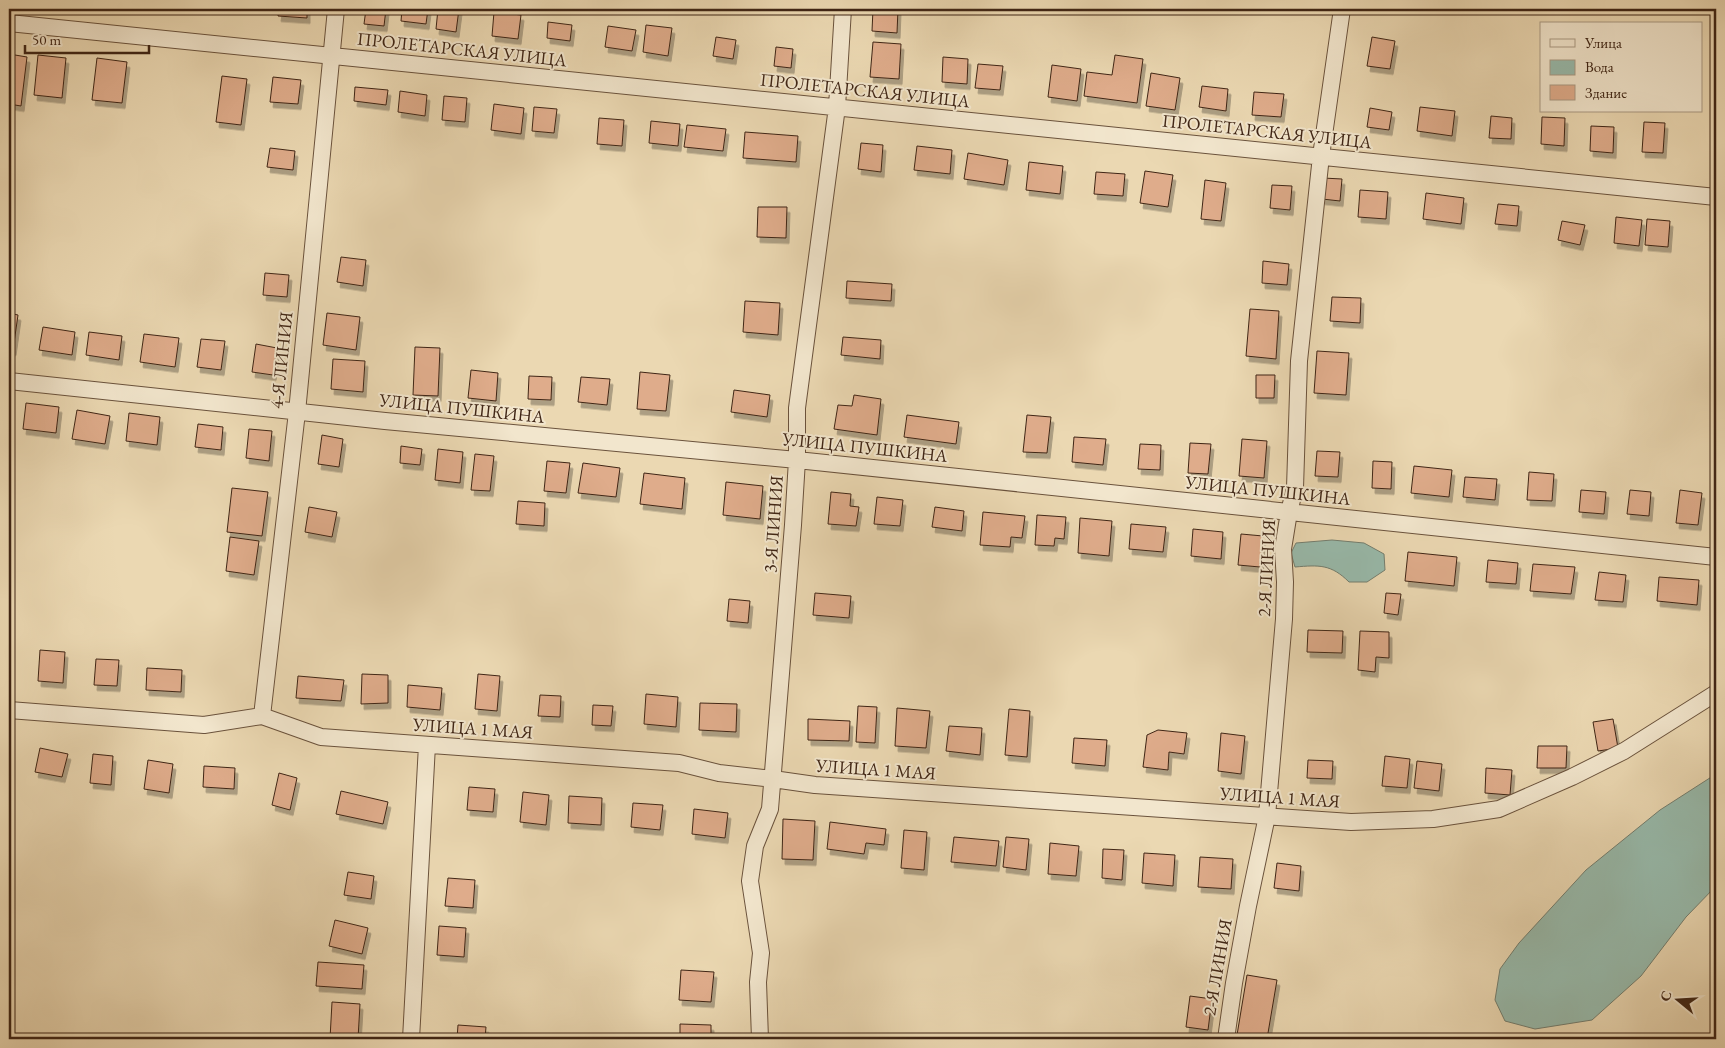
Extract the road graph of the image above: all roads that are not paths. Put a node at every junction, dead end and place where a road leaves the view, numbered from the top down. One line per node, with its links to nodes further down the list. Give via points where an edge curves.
1 (336, 9): 5 (street, 4-Я ЛИНИЯ)
2 (844, 9): 6 (street, 3-Я ЛИНИЯ)
3 (1342, 9): 7 (street, 2-Я ЛИНИЯ)
4 (9, 23): 5 (street, ПРОЛЕТАРСКАЯ УЛИЦА)
5 (331, 55): 6 (street, ПРОЛЕТАРСКАЯ УЛИЦА); 10 (street, 4-Я ЛИНИЯ)
6 (837, 107): 7 (street, ПРОЛЕТАРСКАЯ УЛИЦА); 11 (street, 3-Я ЛИНИЯ, via 797,408)
7 (1321, 156): 8 (street, ПРОЛЕТАРСКАЯ УЛИЦА); 12 (street, 2-Я ЛИНИЯ, via 1299,361 1295,488)
8 (1716, 197)
9 (9, 381): 10 (street, УЛИЦА ПУШКИНА)
10 (297, 412): 11 (street, УЛИЦА ПУШКИНА); 16 (street, 4-Я ЛИНИЯ)
11 (797, 460): 12 (street, УЛИЦА ПУШКИНА); 18 (street, 3-Я ЛИНИЯ)
12 (1289, 512): 13 (street, УЛИЦА ПУШКИНА); 19 (street, 2-Я ЛИНИЯ, via 1283,549 1284,619)
13 (1716, 557)
14 (1716, 693): 19 (street, УЛИЦА 1 МАЯ, via 1624,751 1499,809 1433,819 1351,822)
15 (9, 710): 16 (street, УЛИЦА 1 МАЯ, via 204,725)
16 (262, 716): 17 (street, УЛИЦА 1 МАЯ, via 321,737)
17 (427, 745): 18 (street, УЛИЦА 1 МАЯ, via 679,763 719,773); 20 (street)
18 (772, 778): 19 (street, УЛИЦА 1 МАЯ, via 815,785); 21 (street, 3-Я ЛИНИЯ, via 770,809 755,846 750,881 761,953 758,982)
19 (1267, 816): 22 (street, 2-Я ЛИНИЯ)
20 (411, 1039)
21 (760, 1039)
22 (1226, 1039)

